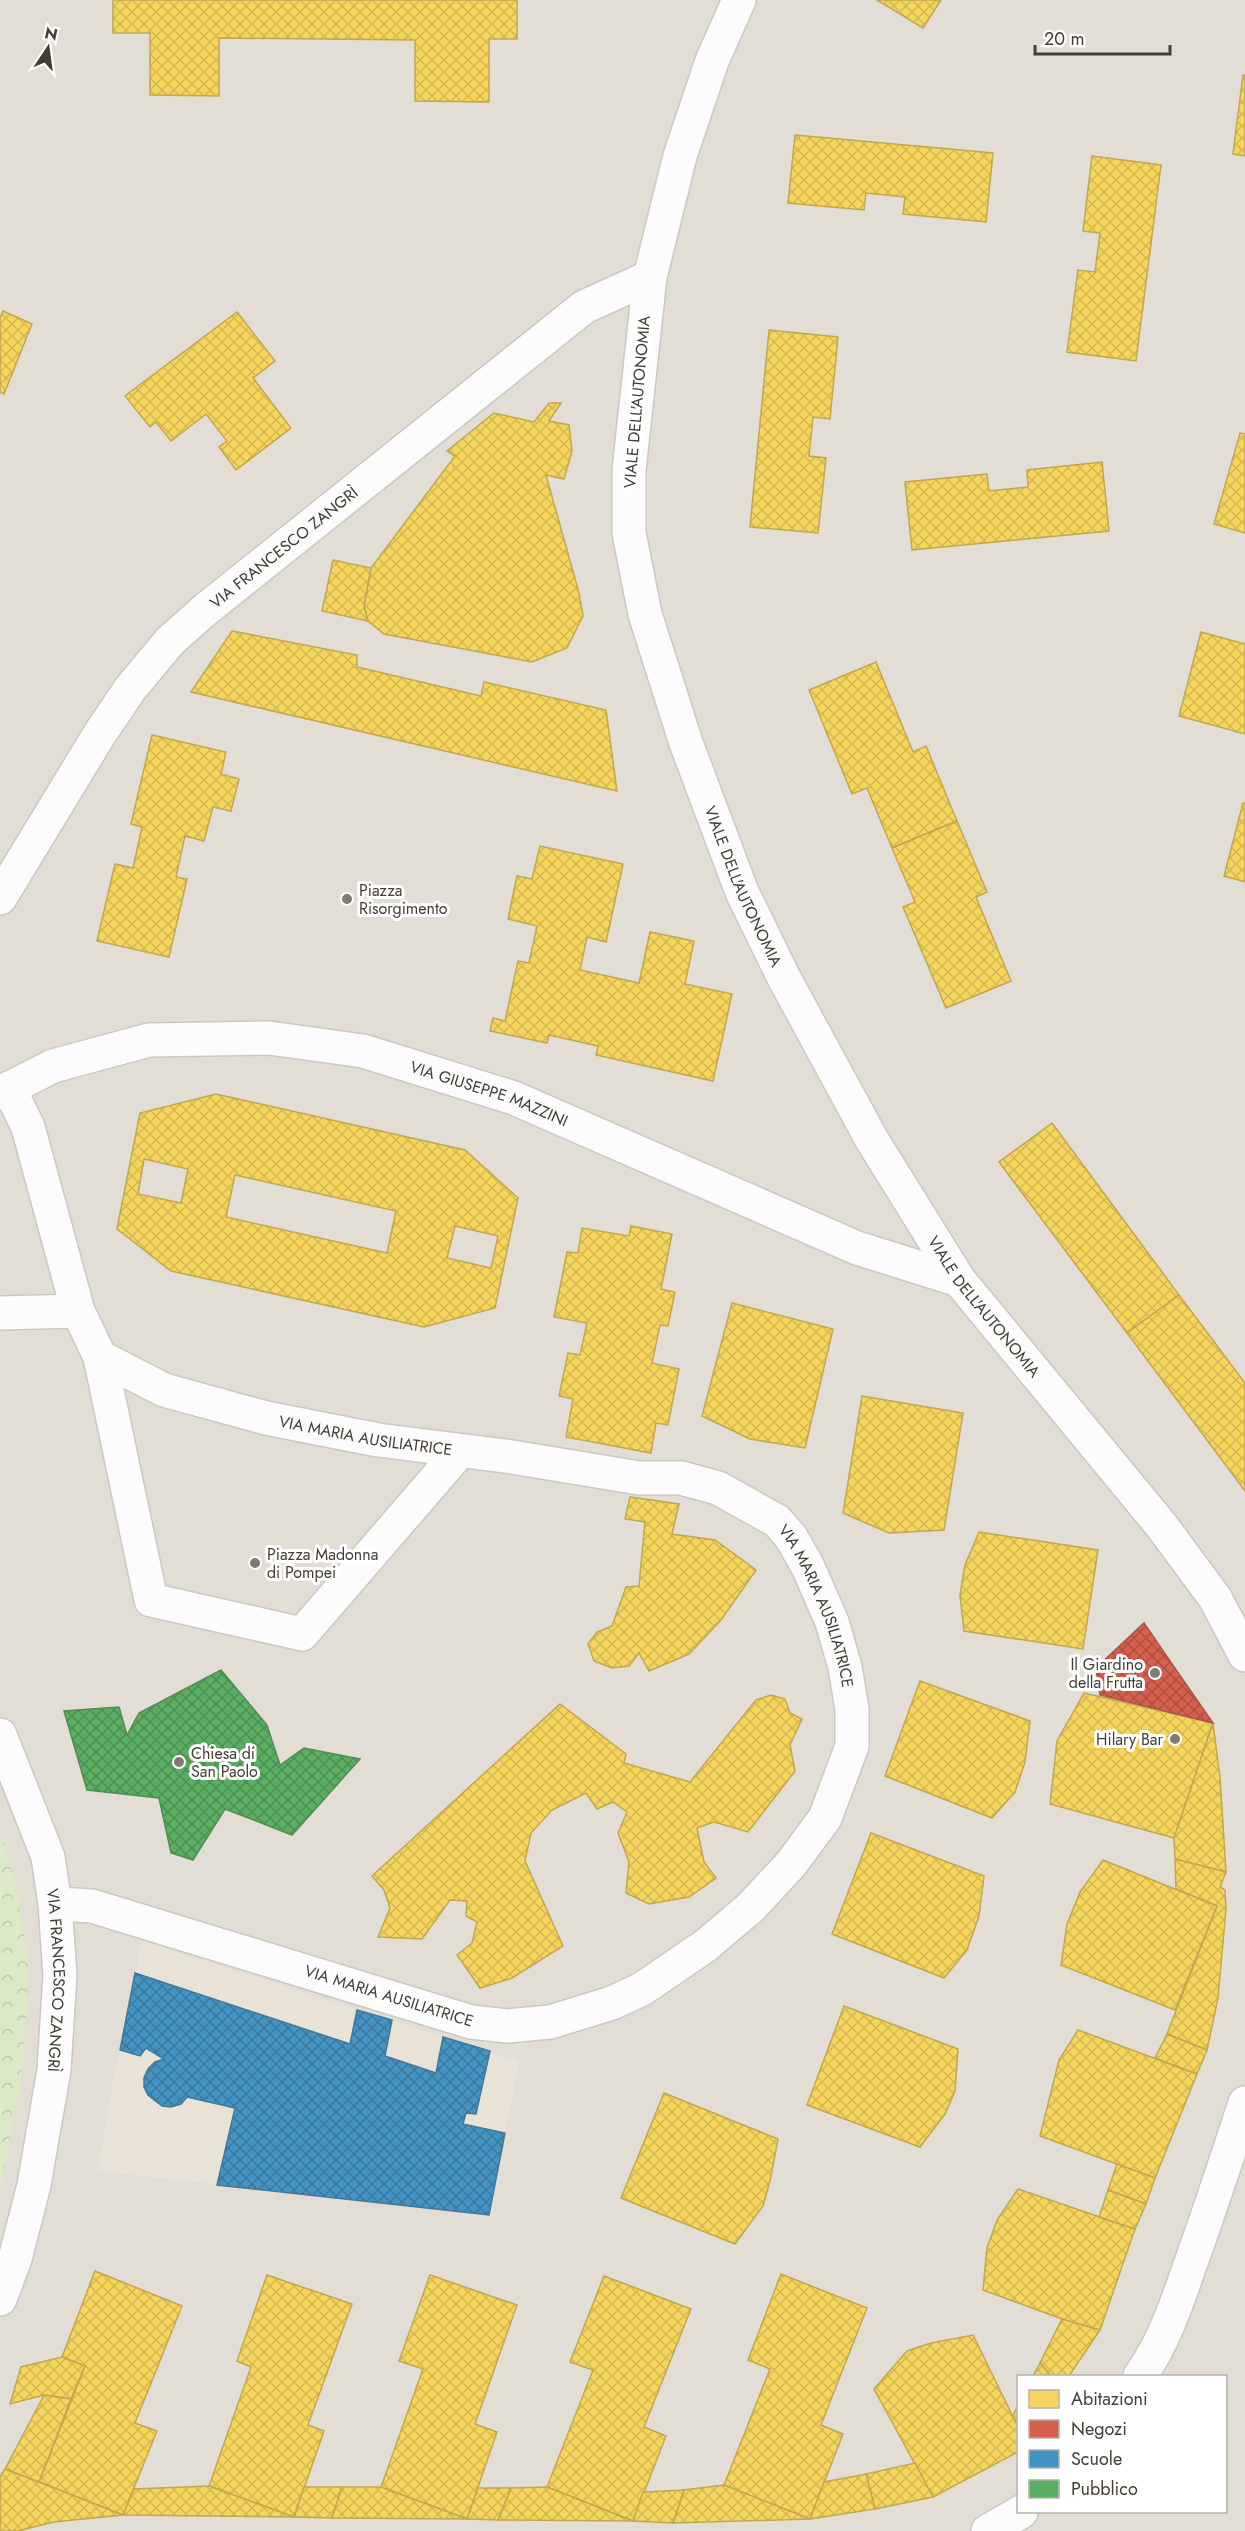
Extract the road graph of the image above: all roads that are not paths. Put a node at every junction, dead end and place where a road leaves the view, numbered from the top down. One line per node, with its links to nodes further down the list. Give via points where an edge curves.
1 (739, 0): 2 (street, VIALE DELL'AUTONOMIA, via 712,61 680,156)
2 (650, 277): 3 (street, VIA FRANCESCO ZANGRÌ, via 584,307 170,641 99,735); 5 (street, VIALE DELL'AUTONOMIA, via 628,470 629,533 645,614 686,743 742,892 872,1140)
3 (0, 898)
4 (4, 1090): 5 (street, VIA GIUSEPPE MAZZINI, via 53,1065 149,1040 269,1038 363,1051 514,1098 857,1248); 6 (street, via 28,1127)
5 (959, 1280): 10 (street, VIALE DELL'AUTONOMIA, via 1161,1525 1215,1598)
6 (78, 1311): 7 (street); 8 (street)
7 (0, 1313)
8 (100, 1357): 9 (street, VIA MARIA AUSILIATRICE, via 164,1390 266,1418); 9 (street, via 151,1600 302,1635)
9 (459, 1452): 12 (street, VIA MARIA AUSILIATRICE, via 639,1478 681,1478 718,1488 749,1504 777,1521 791,1537 832,1622 852,1709 852,1746 825,1818 792,1864 750,1908 705,1946 642,1989 612,2003 550,2022 507,2026 471,2022 92,1906)
10 (1245, 1654)
11 (0, 1735): 12 (street, VIA FRANCESCO ZANGRÌ, via 48,1857)
12 (56, 1904): 14 (street, VIA FRANCESCO ZANGRÌ, via 60,1975 54,2070 34,2185)
13 (1245, 2103): 15 (street, via 1171,2319 1154,2357)
14 (0, 2299)
15 (1141, 2375)
16 (1018, 2513): 17 (street)
17 (988, 2531)

